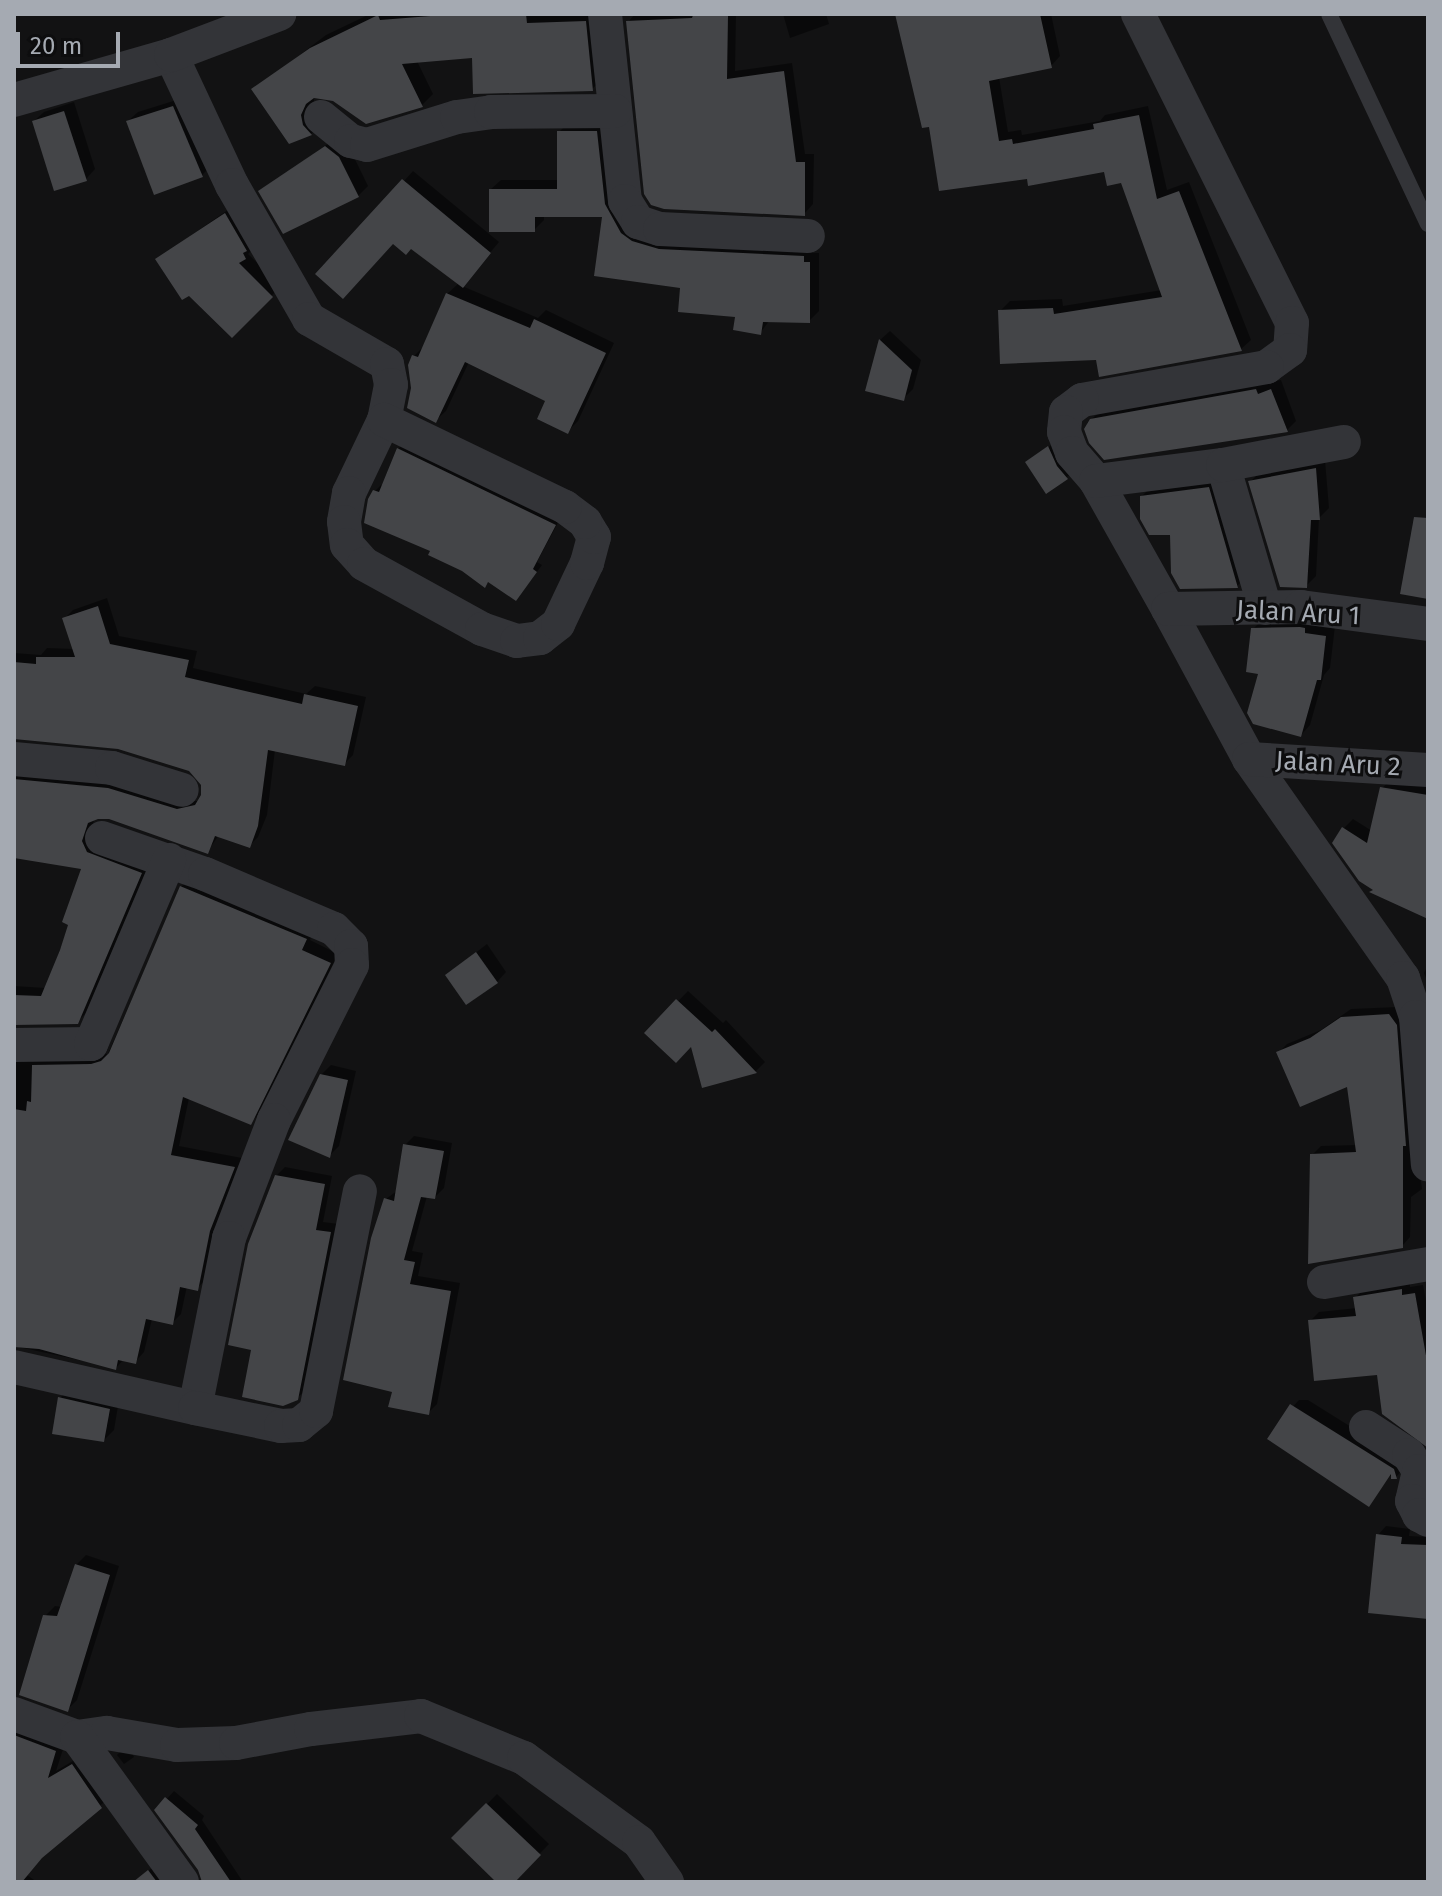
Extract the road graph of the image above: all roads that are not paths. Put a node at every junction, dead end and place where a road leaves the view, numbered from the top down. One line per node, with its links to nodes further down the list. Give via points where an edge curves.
1 (279, 14): 5 (street)
2 (605, 14): 7 (street)
3 (1138, 14): 14 (street, via 1292,323 1290,350 1267,367 1082,400 1066,412 1064,432 1072,453)
4 (1329, 14): 9 (lane)
5 (171, 55): 6 (street); 11 (street, via 232,185 309,319 387,364 391,385)
6 (14, 100)
7 (615, 111): 8 (street, via 491,112 367,145 351,141); 10 (street, via 625,201 638,222 660,229)
8 (321, 117)
9 (1428, 224)
10 (808, 236)
11 (384, 420): 11 (street, via 565,507 585,522 594,537 558,624 540,638 517,641 482,629 364,564 347,545 349,493)
12 (1344, 442): 13 (street)
13 (1223, 465): 14 (street); 15 (street)
14 (1096, 481): 16 (street)
15 (1265, 608): 16 (street, Jalan Aru 1); 17 (street, Jalan Aru 1, via 1301,607)
16 (1168, 609): 19 (street)
17 (1428, 624)
18 (14, 759): 21 (street, via 112,768)
19 (1249, 759): 20 (street, Jalan Aru 2); 25 (street, via 1403,978 1416,1017)
20 (1428, 770)
21 (182, 790)
22 (102, 838): 23 (street)
23 (169, 860): 24 (street, via 91,1044); 30 (street, via 334,929 351,946 352,965 274,1120 229,1238)
24 (14, 1045)
25 (1428, 1165)
26 (360, 1191): 30 (street, via 316,1411 299,1425 281,1426)
27 (1428, 1264): 28 (street)
28 (1324, 1282)
29 (14, 1367): 30 (street)
30 (195, 1408)
31 (1366, 1427): 32 (street, via 1409,1455 1419,1471 1412,1501)
32 (1428, 1520)
33 (14, 1714): 34 (street)
34 (77, 1737): 35 (street); 36 (street, via 107,1733 177,1745 236,1743 421,1716 524,1758 639,1842)
35 (182, 1882)
36 (667, 1882)

